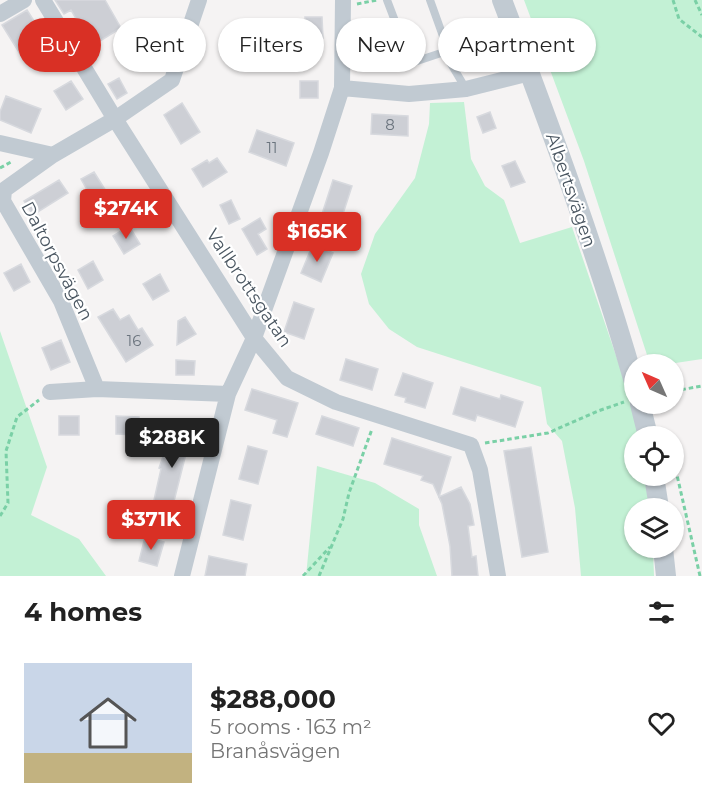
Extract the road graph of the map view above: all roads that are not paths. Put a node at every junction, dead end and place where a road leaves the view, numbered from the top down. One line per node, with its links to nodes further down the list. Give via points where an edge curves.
1 (24, 0): 8 (street)
2 (43, 0): 15 (street, Vallbrottsgatan)
3 (199, 0): 15 (street, Daltorpsvägen, via 172,81)
4 (387, 0): 10 (lane, via 411,63)
5 (430, 0): 9 (lane)
6 (502, 0): 12 (street, Albertsvägen)
7 (344, 3): 13 (street)
8 (0, 14)
9 (438, 22)
10 (438, 54)
11 (456, 72): 14 (lane)
12 (530, 73): 14 (street); 19 (street, Albertsvägen)
13 (342, 88): 14 (street, via 409,94); 18 (street)
14 (466, 89)
15 (115, 119): 17 (street, Daltorpsvägen); 18 (street, Vallbrottsgatan)
16 (0, 143): 17 (street)
17 (53, 155): 20 (street, Daltorpsvägen, via 4,190 3,201 61,302)
18 (254, 338): 22 (street); 25 (street, Vallbrottsgatan, via 287,378 336,402 471,445 480,470)
19 (626, 354)
20 (97, 389): 21 (street); 22 (street)
21 (50, 392)
22 (228, 394): 24 (street)
23 (664, 558): 26 (street)
24 (182, 576)
25 (498, 576)
26 (666, 576)

